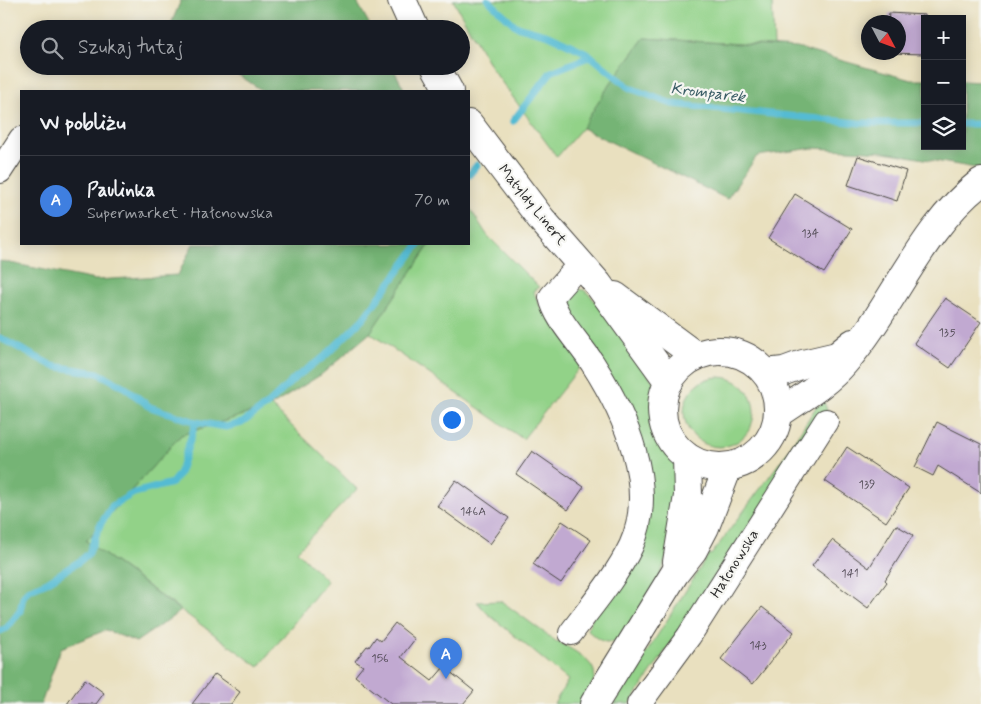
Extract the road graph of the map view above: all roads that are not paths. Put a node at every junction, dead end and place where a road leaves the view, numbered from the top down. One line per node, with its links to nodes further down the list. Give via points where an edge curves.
1 (402, 0): 2 (street)
2 (412, 20)
3 (440, 75): 4 (street)
4 (449, 90)
5 (470, 125): 9 (street, Matyldy Linert)
6 (20, 141): 7 (street)
7 (0, 172)
8 (981, 182): 11 (street, via 949,212 929,238)
9 (580, 264): 10 (street, Matyldy Linert); 20 (street, via 551,297 554,309 594,365 616,406 633,445 641,494 639,518 631,545 614,575)
10 (598, 284): 12 (street, Matyldy Linert); 14 (street, Matyldy Linert)
11 (874, 324): 13 (street, via 837,356); 15 (street, via 844,364 824,383)
12 (696, 356): 13 (street, via 715,351 734,353 752,361); 14 (street, via 680,367)
13 (766, 373): 15 (street, via 776,393)
14 (669, 382): 17 (street, via 662,414 666,431 674,446)
15 (778, 414): 18 (street, via 775,429 757,454)
16 (826, 421): 22 (street, Hałcnowska, via 689,636)
17 (687, 457): 18 (street, via 702,465); 19 (street, via 688,496)
18 (728, 467): 19 (street, via 705,527 693,550)
19 (675, 573): 21 (street)
20 (571, 633)
21 (594, 704)
22 (639, 704)

